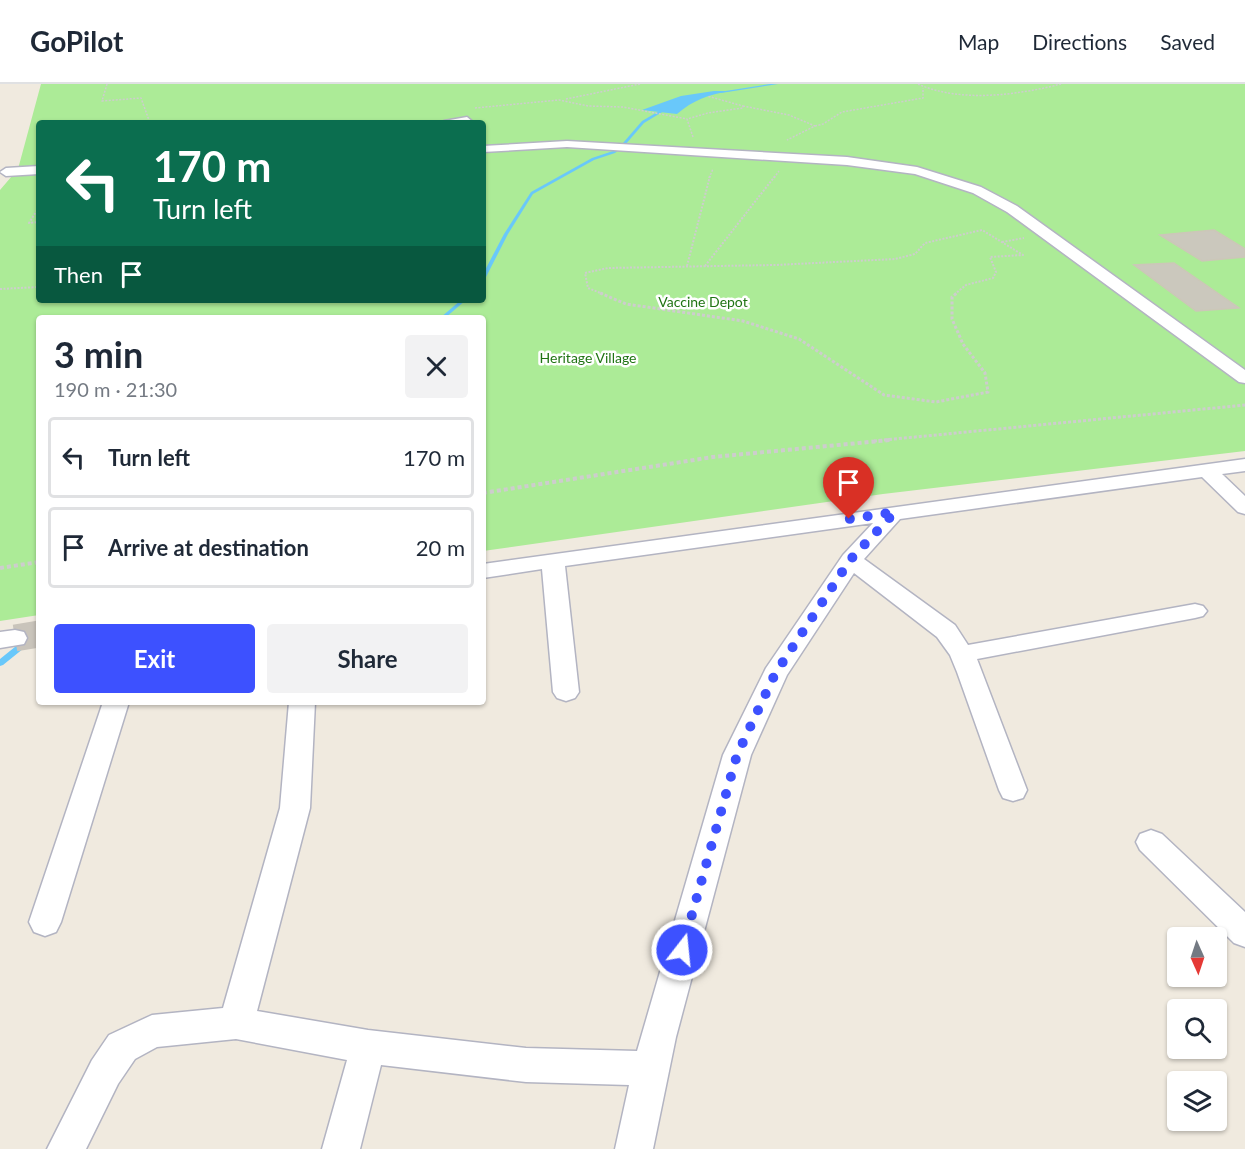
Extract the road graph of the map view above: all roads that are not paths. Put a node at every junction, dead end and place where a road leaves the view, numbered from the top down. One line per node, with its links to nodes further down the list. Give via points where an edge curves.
1 (486, 148): 4 (street, via 567,144 642,148 847,161 917,171 977,190 1012,209)
2 (36, 170): 3 (street)
3 (2, 173)
4 (1245, 378)
5 (1245, 465): 6 (street)
6 (1207, 471): 7 (street); 8 (street)
7 (1245, 508)
8 (895, 512): 9 (street); 10 (street)
9 (850, 560): 13 (street, via 946,631); 23 (street, via 775,674 737,755)
10 (553, 561): 11 (street); 14 (street)
11 (486, 571)
12 (1195, 611): 13 (street)
13 (962, 654): 17 (street)
14 (566, 692)
15 (115, 705): 19 (street)
16 (302, 705): 21 (street, via 296,808)
17 (1013, 790)
18 (1152, 842): 20 (street)
19 (45, 922)
20 (1245, 933)
21 (236, 1023): 22 (street); 24 (street, via 152,1031 122,1047)
22 (368, 1047): 23 (street, via 526,1065); 25 (street)
23 (651, 1069): 26 (street)
24 (66, 1149)
25 (341, 1149)
26 (634, 1149)

